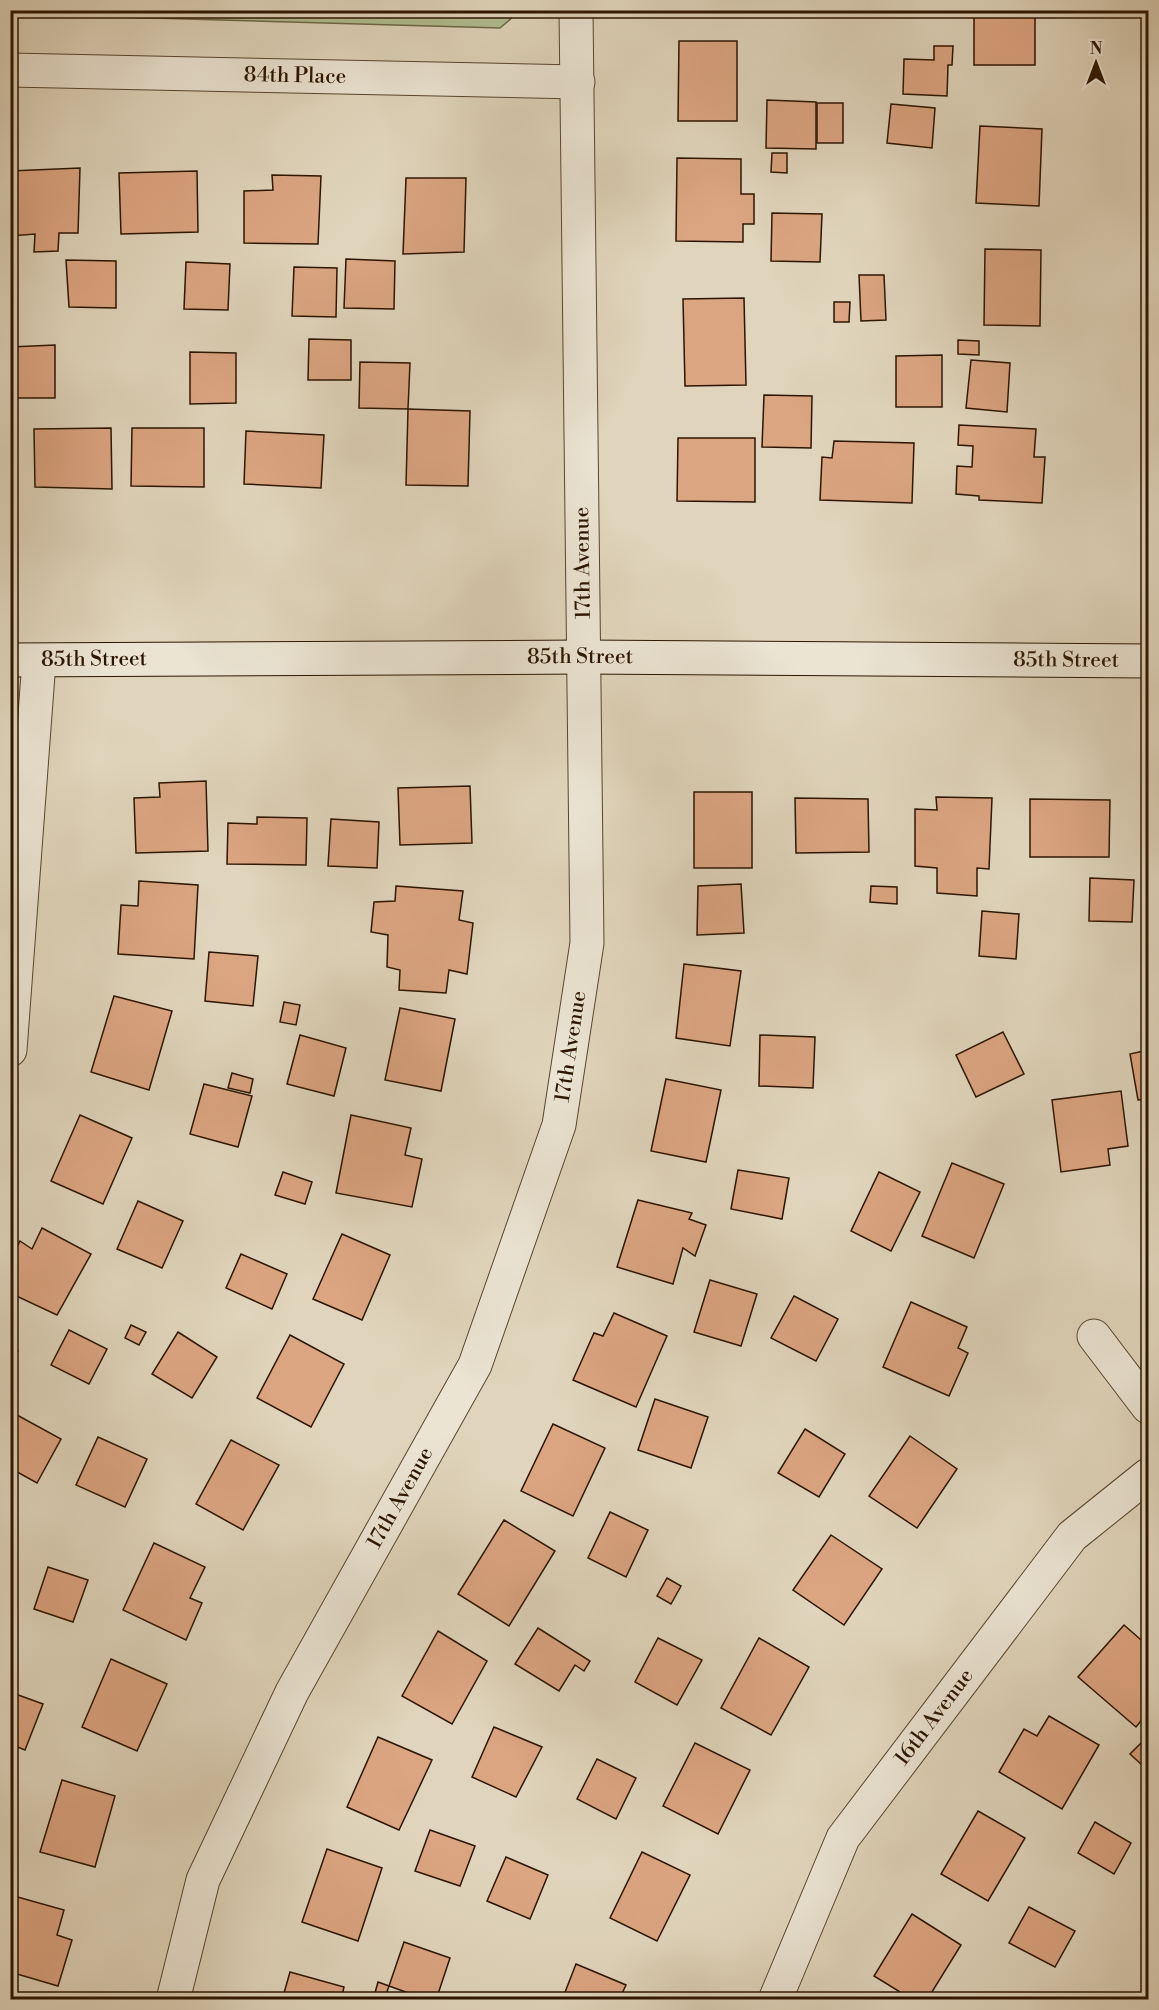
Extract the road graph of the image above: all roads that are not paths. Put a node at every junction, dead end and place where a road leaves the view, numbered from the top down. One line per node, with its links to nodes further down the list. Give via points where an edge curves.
1 (576, 10): 3 (street, 17th Avenue)
2 (10, 70): 3 (street, 84th Place)
3 (578, 82): 4 (street, 17th Avenue)
4 (583, 657): 5 (street, 85th Street); 6 (street, 85th Street); 11 (street, 17th Avenue, via 587,944 559,1125 475,1365 292,1692 203,1880)
5 (25, 661): 7 (street)
6 (1149, 661)
7 (10, 1050)
8 (1094, 1336): 9 (street)
9 (1149, 1407)
10 (1149, 1475): 12 (street, 16th Avenue, via 1072,1536 843,1838)
11 (173, 2000)
12 (775, 2000)

